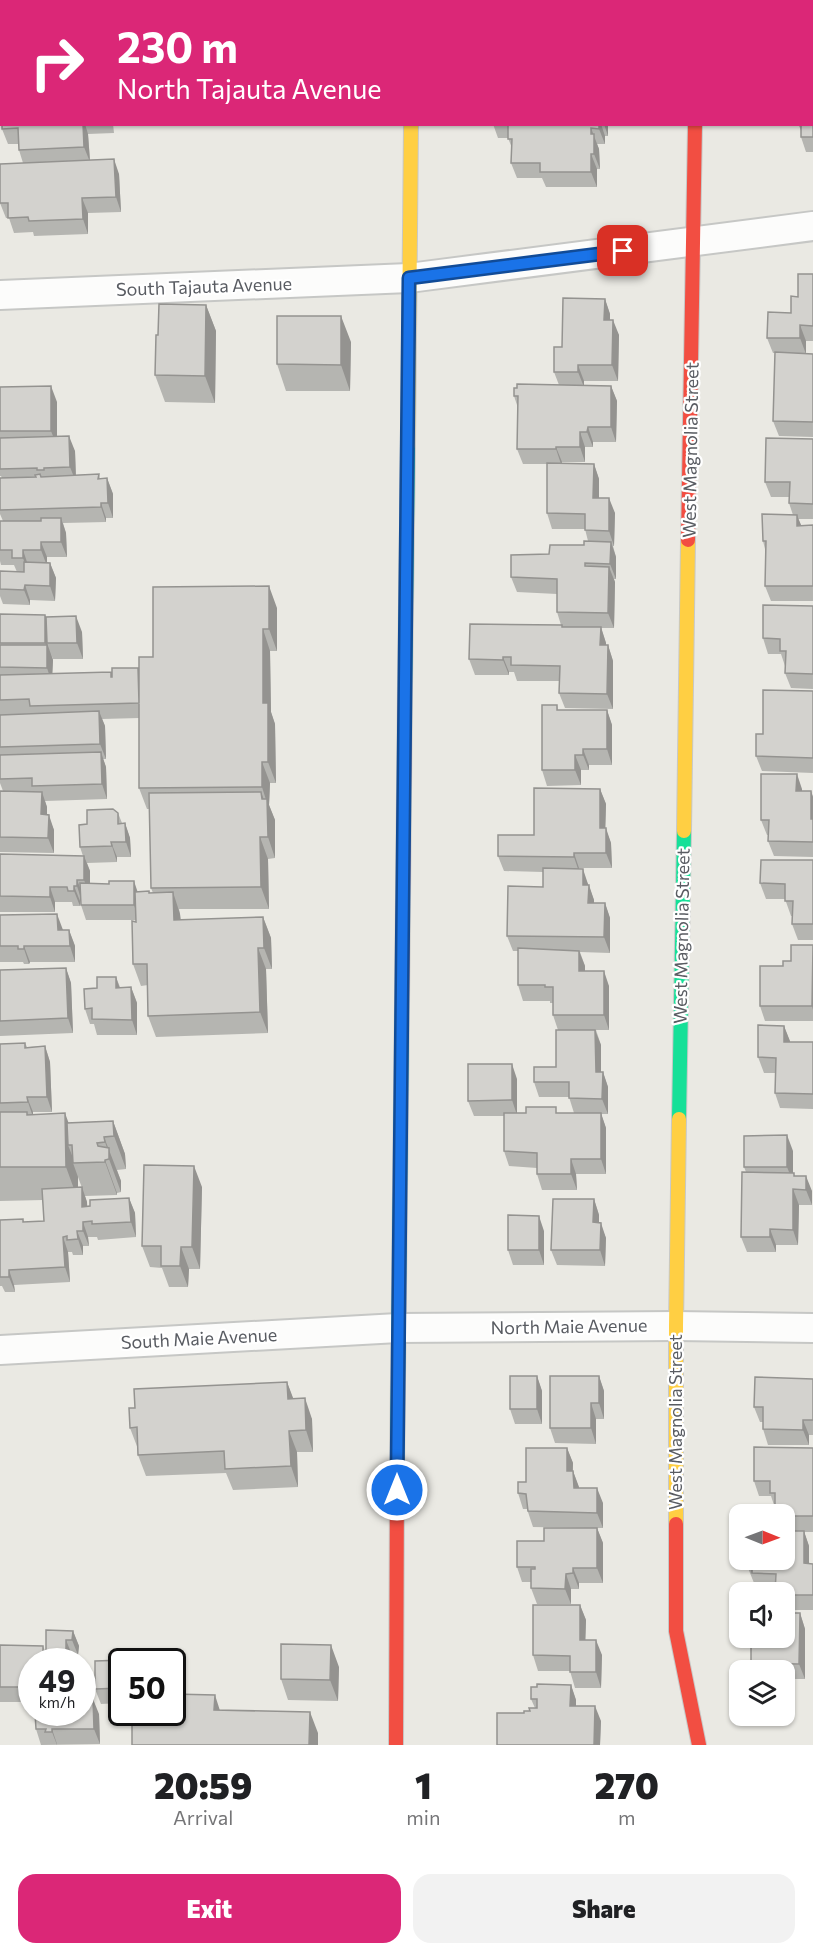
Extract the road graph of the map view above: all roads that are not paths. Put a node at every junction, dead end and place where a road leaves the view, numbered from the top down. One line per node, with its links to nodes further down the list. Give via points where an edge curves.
1 (411, 126): 5 (main road)
2 (695, 126): 4 (main road, West Magnolia Street)
3 (813, 226): 4 (street, South Tajauta Avenue)
4 (695, 243): 5 (street, South Tajauta Avenue); 7 (main road, West Magnolia Street)
5 (409, 278): 6 (street, South Tajauta Avenue); 9 (main road)
6 (0, 295)
7 (676, 1326): 8 (street, North Maie Avenue); 9 (street, North Maie Avenue); 12 (main road, West Magnolia Street, via 676,1631)
8 (813, 1328)
9 (398, 1329): 10 (street, South Maie Avenue); 11 (main road)
10 (0, 1350)
11 (396, 1745)
12 (699, 1745)

